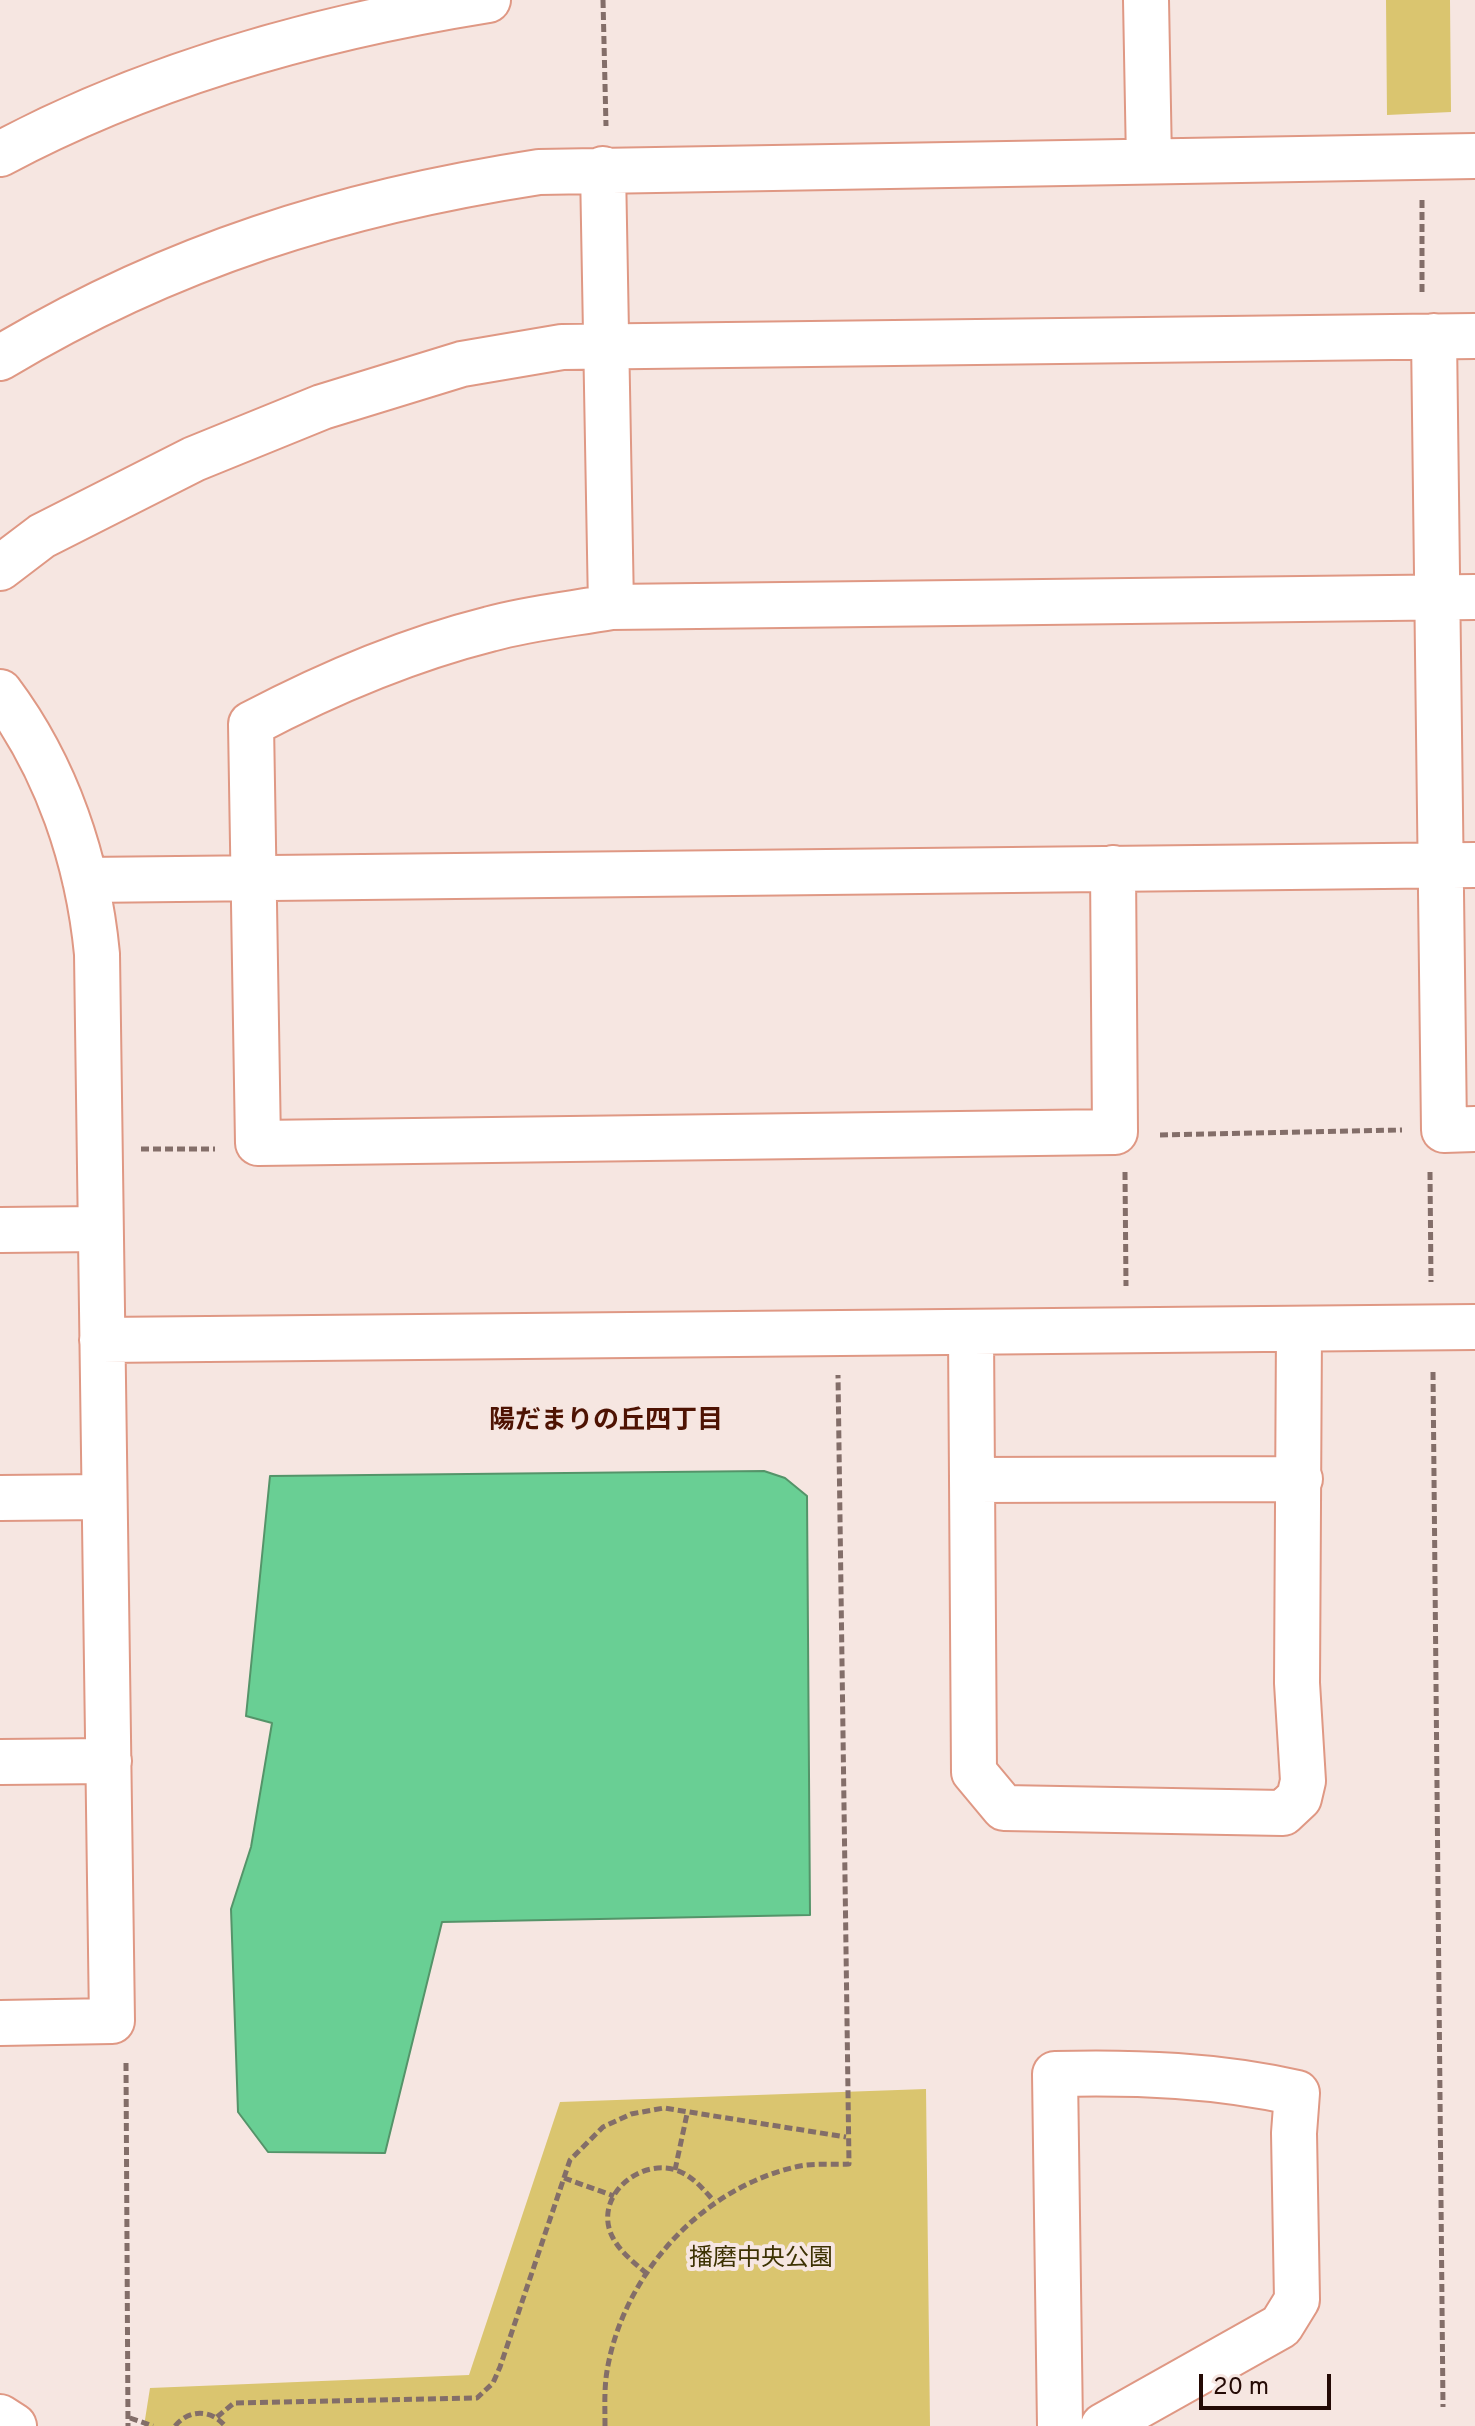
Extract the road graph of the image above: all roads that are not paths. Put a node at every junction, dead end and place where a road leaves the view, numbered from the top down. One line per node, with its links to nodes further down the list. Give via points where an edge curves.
1 (488, 0): 4 (street, via 370,20 234,57 122,97)
2 (1146, 0): 6 (street)
3 (605, 150): 6 (street); 8 (street); 9 (street, via 539,172 324,216 201,256 81,311)
4 (0, 154)
5 (1475, 156): 6 (street)
6 (1149, 161)
7 (1443, 336): 8 (street); 11 (street)
8 (608, 345): 10 (street, via 462,364 322,407 194,459 42,536); 12 (street)
9 (0, 358)
10 (0, 568)
11 (1455, 598): 12 (street); 14 (street)
12 (611, 607): 16 (street, via 492,628 396,658 251,724)
13 (0, 692): 17 (street, via 56,788)
14 (1457, 865): 15 (street); 18 (street, via 1444,1130)
15 (1113, 868): 16 (street); 16 (street, via 1115,1132 258,1143)
16 (252, 879): 17 (street)
17 (85, 880): 19 (street, via 97,954)
18 (1475, 1129)
19 (100, 1229): 20 (street); 24 (street)
20 (0, 1230)
21 (1475, 1327): 22 (street)
22 (1299, 1329): 23 (street); 25 (street)
23 (971, 1333): 24 (street); 26 (street)
24 (102, 1340): 27 (street)
25 (1300, 1479): 26 (street); 26 (street, via 1297,1683 1303,1781 1299,1798 1283,1813 1004,1808 974,1772)
26 (973, 1480)
27 (103, 1497): 28 (street); 29 (street)
28 (0, 1498)
29 (109, 1761): 30 (street); 31 (street, via 112,2021)
30 (0, 1762)
31 (0, 2023)
32 (0, 2417): 33 (street)
33 (14, 2426)
34 (1060, 2426): 35 (street, via 1055,2074 1246,2081 1297,2093 1297,2300 1291,2315 1281,2326)
35 (1103, 2426)

